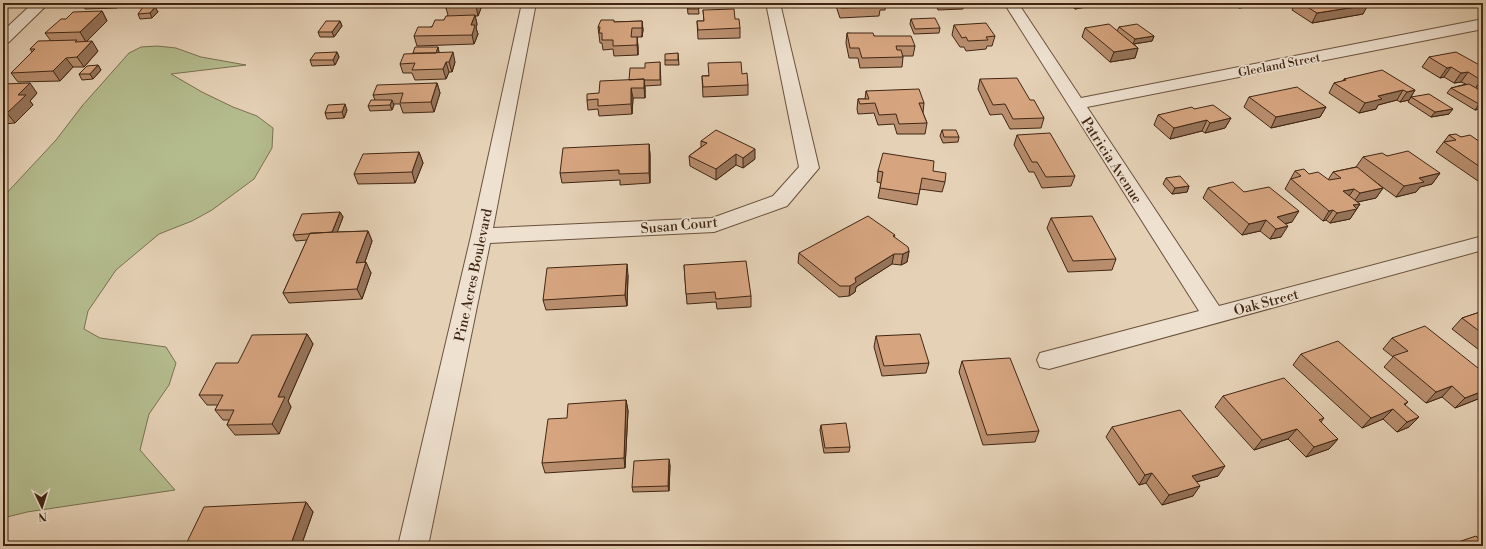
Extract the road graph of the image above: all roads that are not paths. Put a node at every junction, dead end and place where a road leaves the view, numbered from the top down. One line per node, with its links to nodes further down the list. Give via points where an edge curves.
1 (42, 3): 6 (street)
2 (529, 3): 8 (street, Pine Acres Boulevard)
3 (773, 3): 8 (street, Susan Court, via 809,168 780,201 714,225)
4 (1011, 3): 7 (street, Patricia Avenue)
5 (1483, 24): 7 (street, Gleeland Street)
6 (3, 39)
7 (1076, 104): 10 (street, Patricia Avenue)
8 (482, 236): 12 (street, Pine Acres Boulevard)
9 (1483, 243): 10 (street, Oak Street)
10 (1214, 316): 11 (street, Oak Street)
11 (1049, 360)
12 (414, 546)

